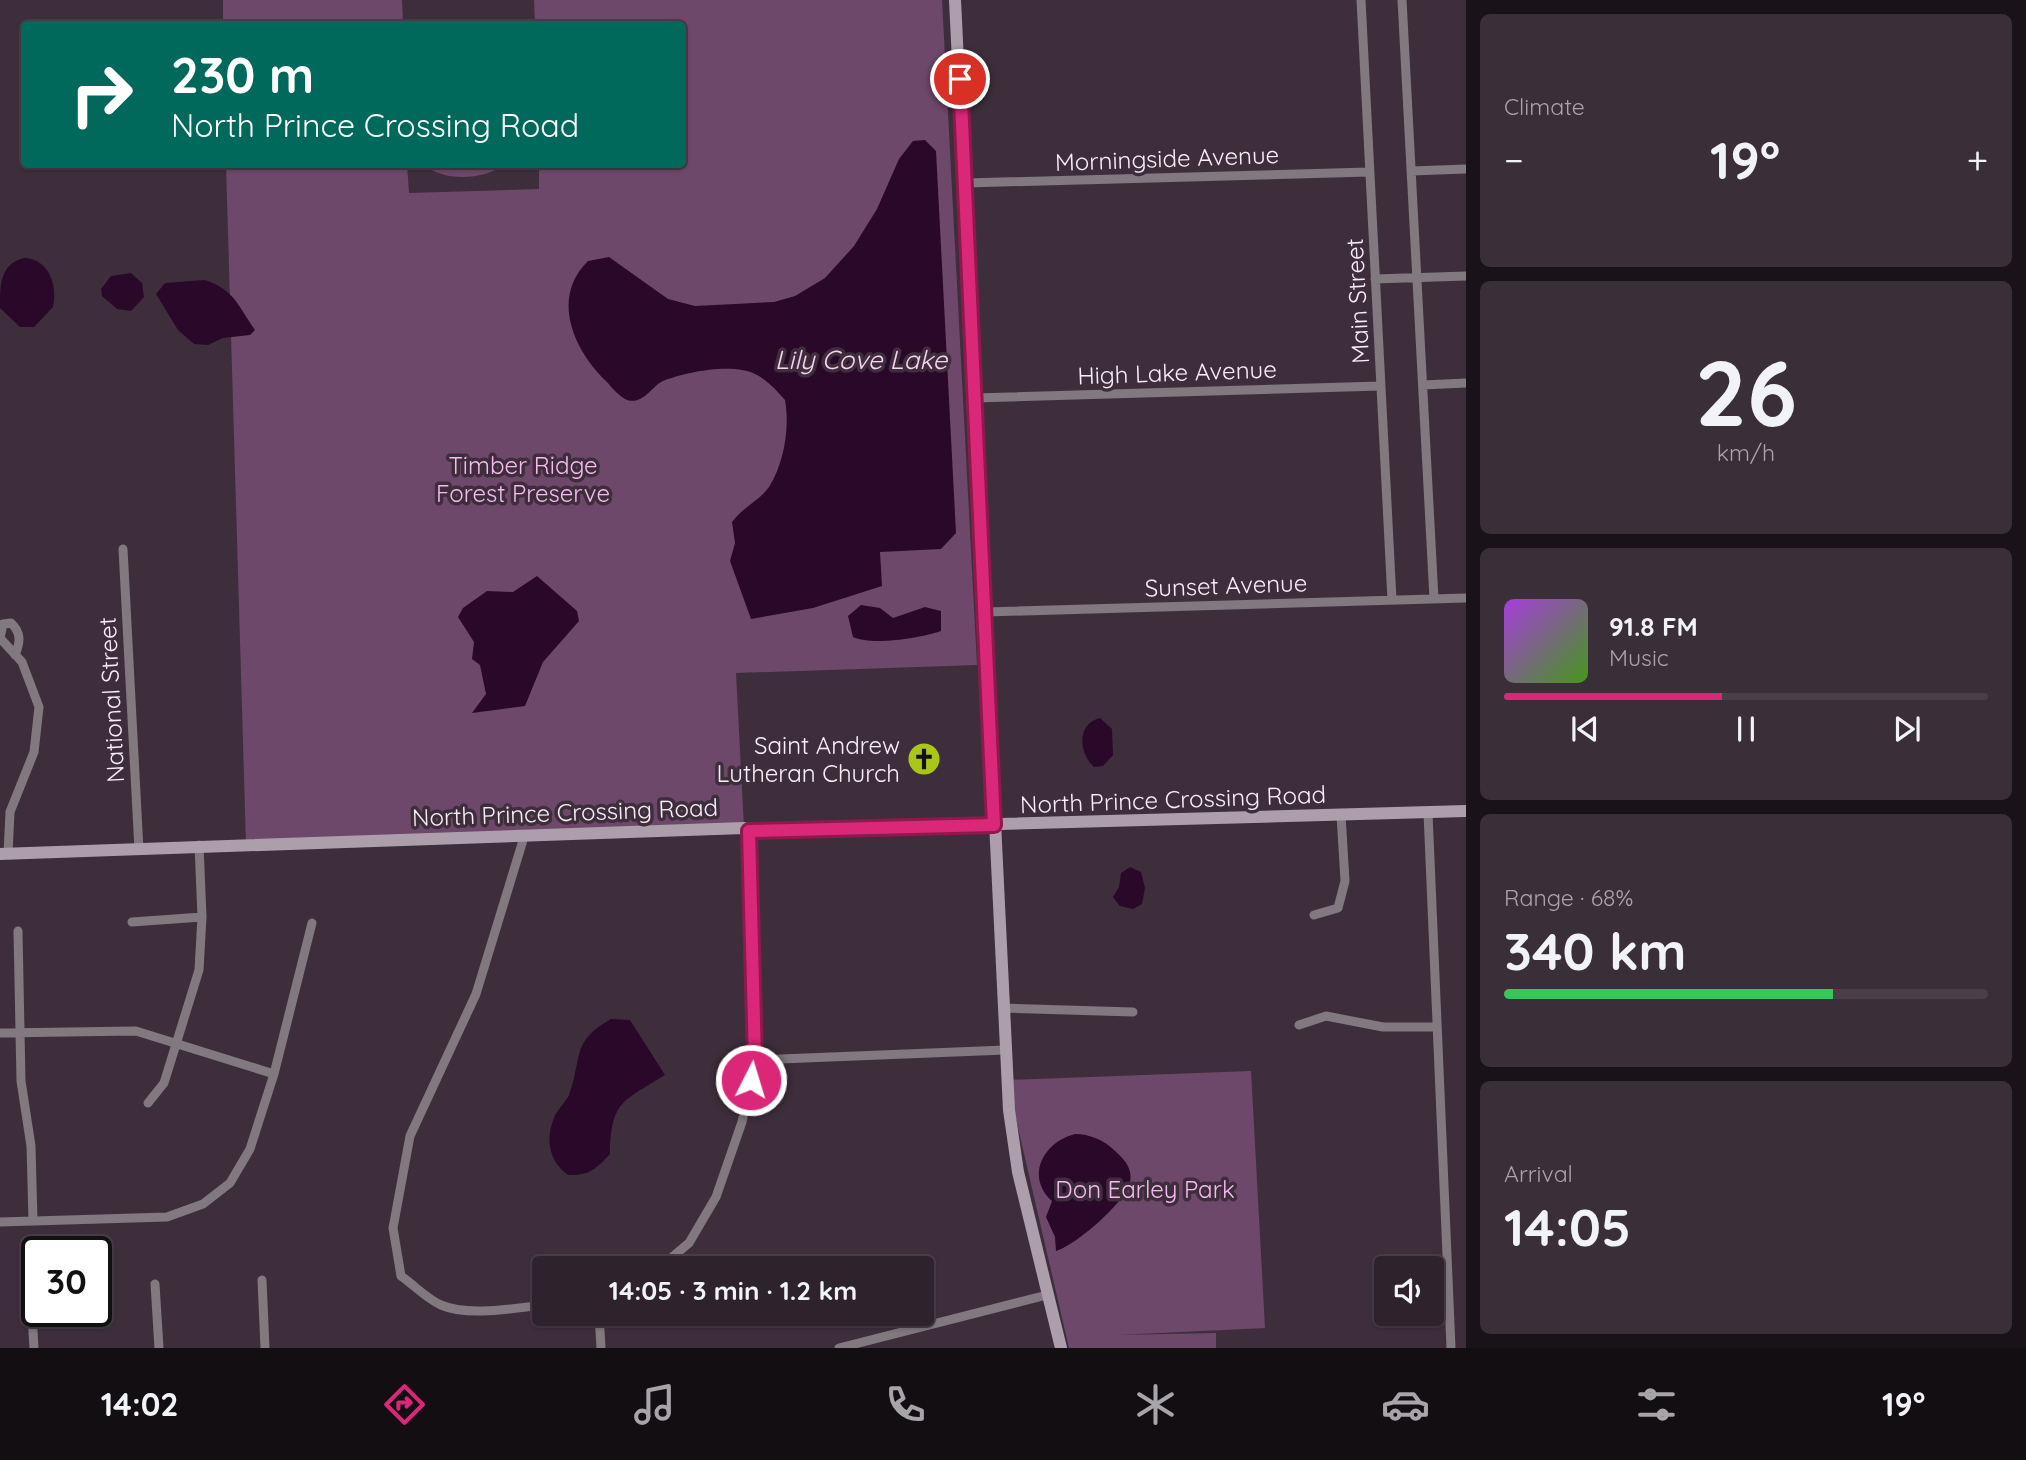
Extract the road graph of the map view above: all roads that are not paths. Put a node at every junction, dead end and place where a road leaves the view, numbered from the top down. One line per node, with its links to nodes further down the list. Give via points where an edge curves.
1 (955, 0): 7 (street)
2 (1360, 0): 6 (street, Main Street)
3 (1402, 0): 5 (street)
4 (1466, 169): 5 (street)
5 (1411, 171): 9 (street)
6 (1369, 172): 7 (street, Morningside Avenue); 10 (street, Main Street)
7 (966, 183): 14 (street)
8 (1466, 276): 9 (street)
9 (1417, 278): 10 (street); 12 (street)
10 (1375, 279): 13 (street, Main Street)
11 (1466, 383): 12 (street)
12 (1423, 385): 17 (street)
13 (1380, 386): 14 (street, High Lake Avenue); 18 (street, Main Street)
14 (975, 397): 19 (street)
15 (124, 549): 28 (street, National Street)
16 (1466, 598): 17 (street, Sunset Avenue)
17 (1434, 599): 18 (street, Sunset Avenue)
18 (1392, 600): 19 (street, Sunset Avenue)
19 (986, 612): 24 (street)
20 (15, 655): 29 (street, via 27,670 39,720 34,752 13,799)
21 (1466, 811): 22 (street, North Prince Crossing Road)
22 (1427, 813): 23 (street, North Prince Crossing Road); 38 (street)
23 (1341, 816): 24 (street, North Prince Crossing Road); 30 (street, via 1345,881 1338,908)
24 (994, 825): 25 (street, North Prince Crossing Road); 35 (street)
25 (749, 831): 26 (street, North Prince Crossing Road); 43 (street)
26 (524, 837): 27 (street, North Prince Crossing Road); 52 (street, via 476,994 410,1136 393,1228 401,1276 446,1307 490,1311)
27 (200, 845): 28 (street, North Prince Crossing Road); 31 (street)
28 (139, 850): 29 (street, North Prince Crossing Road)
29 (4, 854)
30 (1314, 915)
31 (202, 917): 32 (street); 41 (street, via 199,970)
32 (132, 922)
33 (312, 923): 44 (street)
34 (18, 931): 40 (street)
35 (1003, 1009): 36 (street); 42 (street)
36 (1133, 1012)
37 (1299, 1025): 38 (street, via 1326,1016 1383,1027)
38 (1435, 1027): 61 (street)
39 (0, 1033): 40 (street)
40 (20, 1033): 41 (street, via 119,1030); 46 (street)
41 (177, 1044): 44 (street); 45 (street, via 164,1083)
42 (1005, 1050): 43 (street); 51 (street, via 1016,1163)
43 (755, 1060): 48 (street, via 742,1122 716,1197 689,1243)
44 (274, 1074): 46 (street, via 246,1158 230,1183 204,1204 167,1217)
45 (148, 1103)
46 (33, 1221): 47 (street)
47 (0, 1222)
48 (674, 1256)
49 (262, 1280): 57 (street)
50 (155, 1284): 56 (street)
51 (1047, 1295): 59 (street); 60 (street)
52 (532, 1306)
53 (600, 1326): 58 (street)
54 (33, 1327): 55 (street)
55 (34, 1348)
56 (159, 1348)
57 (265, 1348)
58 (601, 1348)
59 (839, 1348)
60 (1061, 1348)
61 (1451, 1348)

